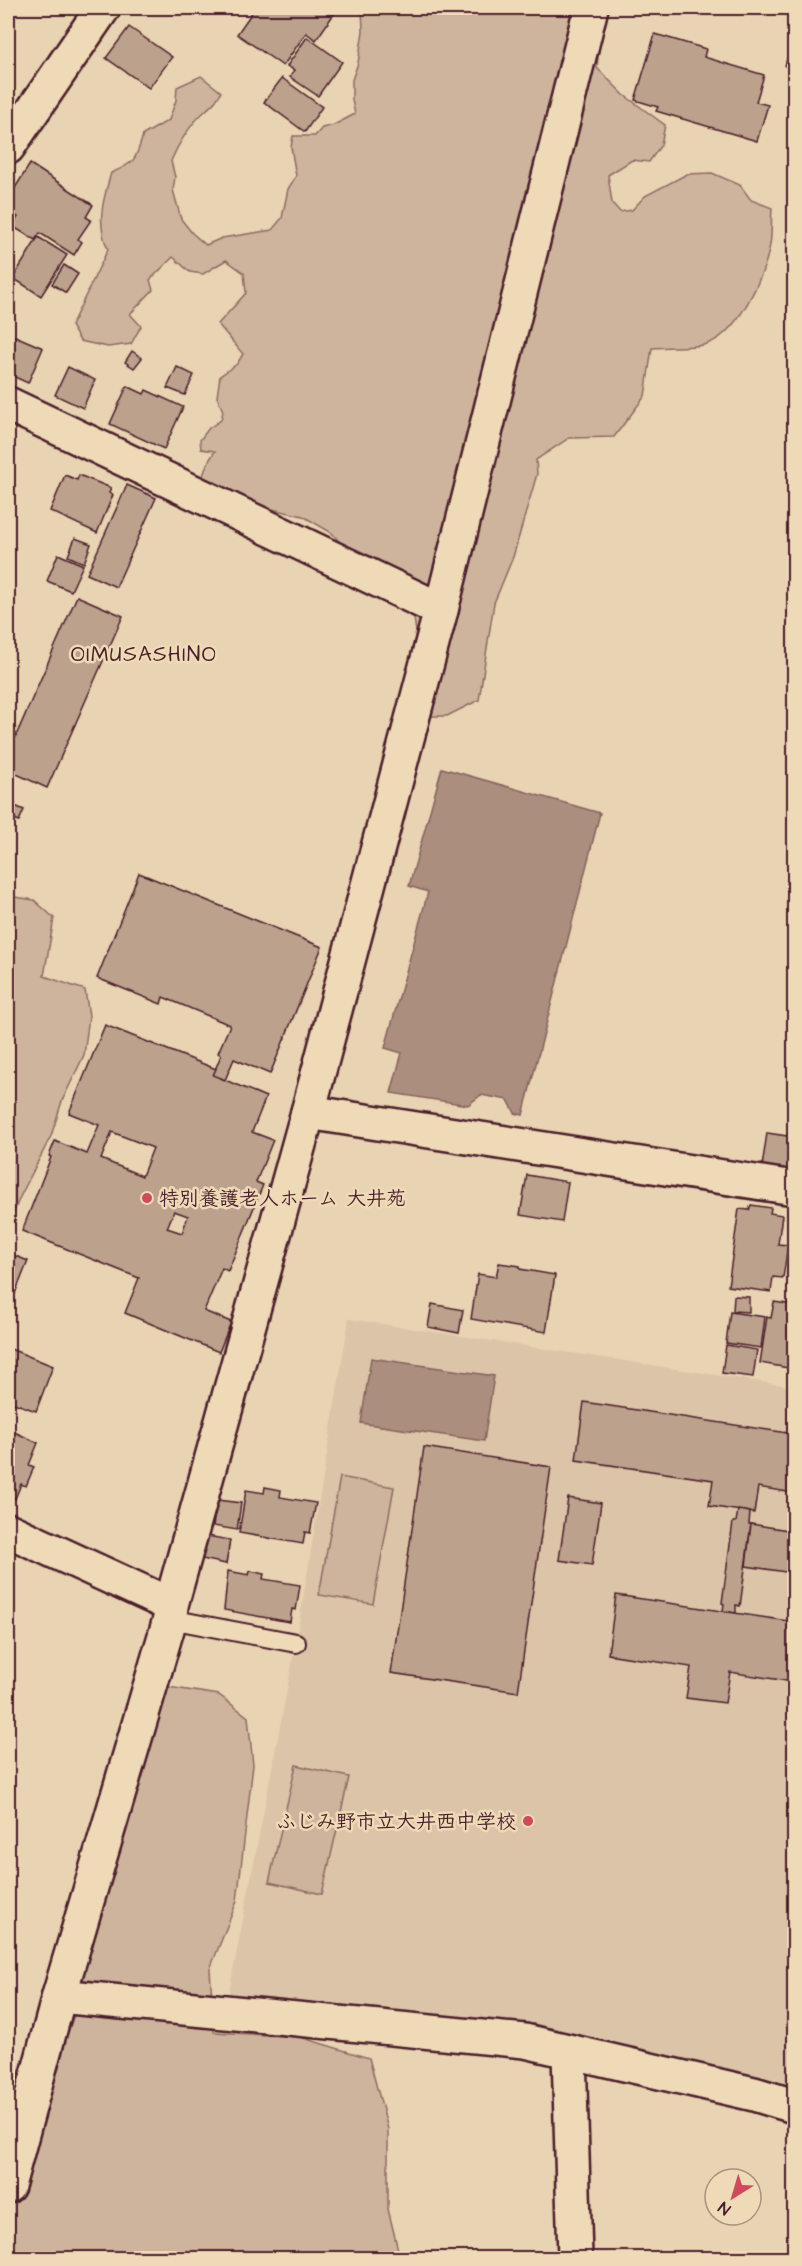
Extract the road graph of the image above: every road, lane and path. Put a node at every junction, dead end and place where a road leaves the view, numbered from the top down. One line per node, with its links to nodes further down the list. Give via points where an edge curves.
1 (103, 8): 3 (street)
2 (591, 8): 5 (street)
3 (8, 147)
4 (8, 405): 5 (street)
5 (441, 610): 6 (street)
6 (308, 1113): 7 (street); 9 (street)
7 (795, 1188)
8 (8, 1530): 9 (street)
9 (171, 1612): 10 (lane); 11 (street)
10 (296, 1643)
11 (58, 1996): 12 (street, via 525,2041); 14 (street)
12 (569, 2052): 13 (street); 15 (street)
13 (795, 2106)
14 (8, 2186)
15 (578, 2258)

